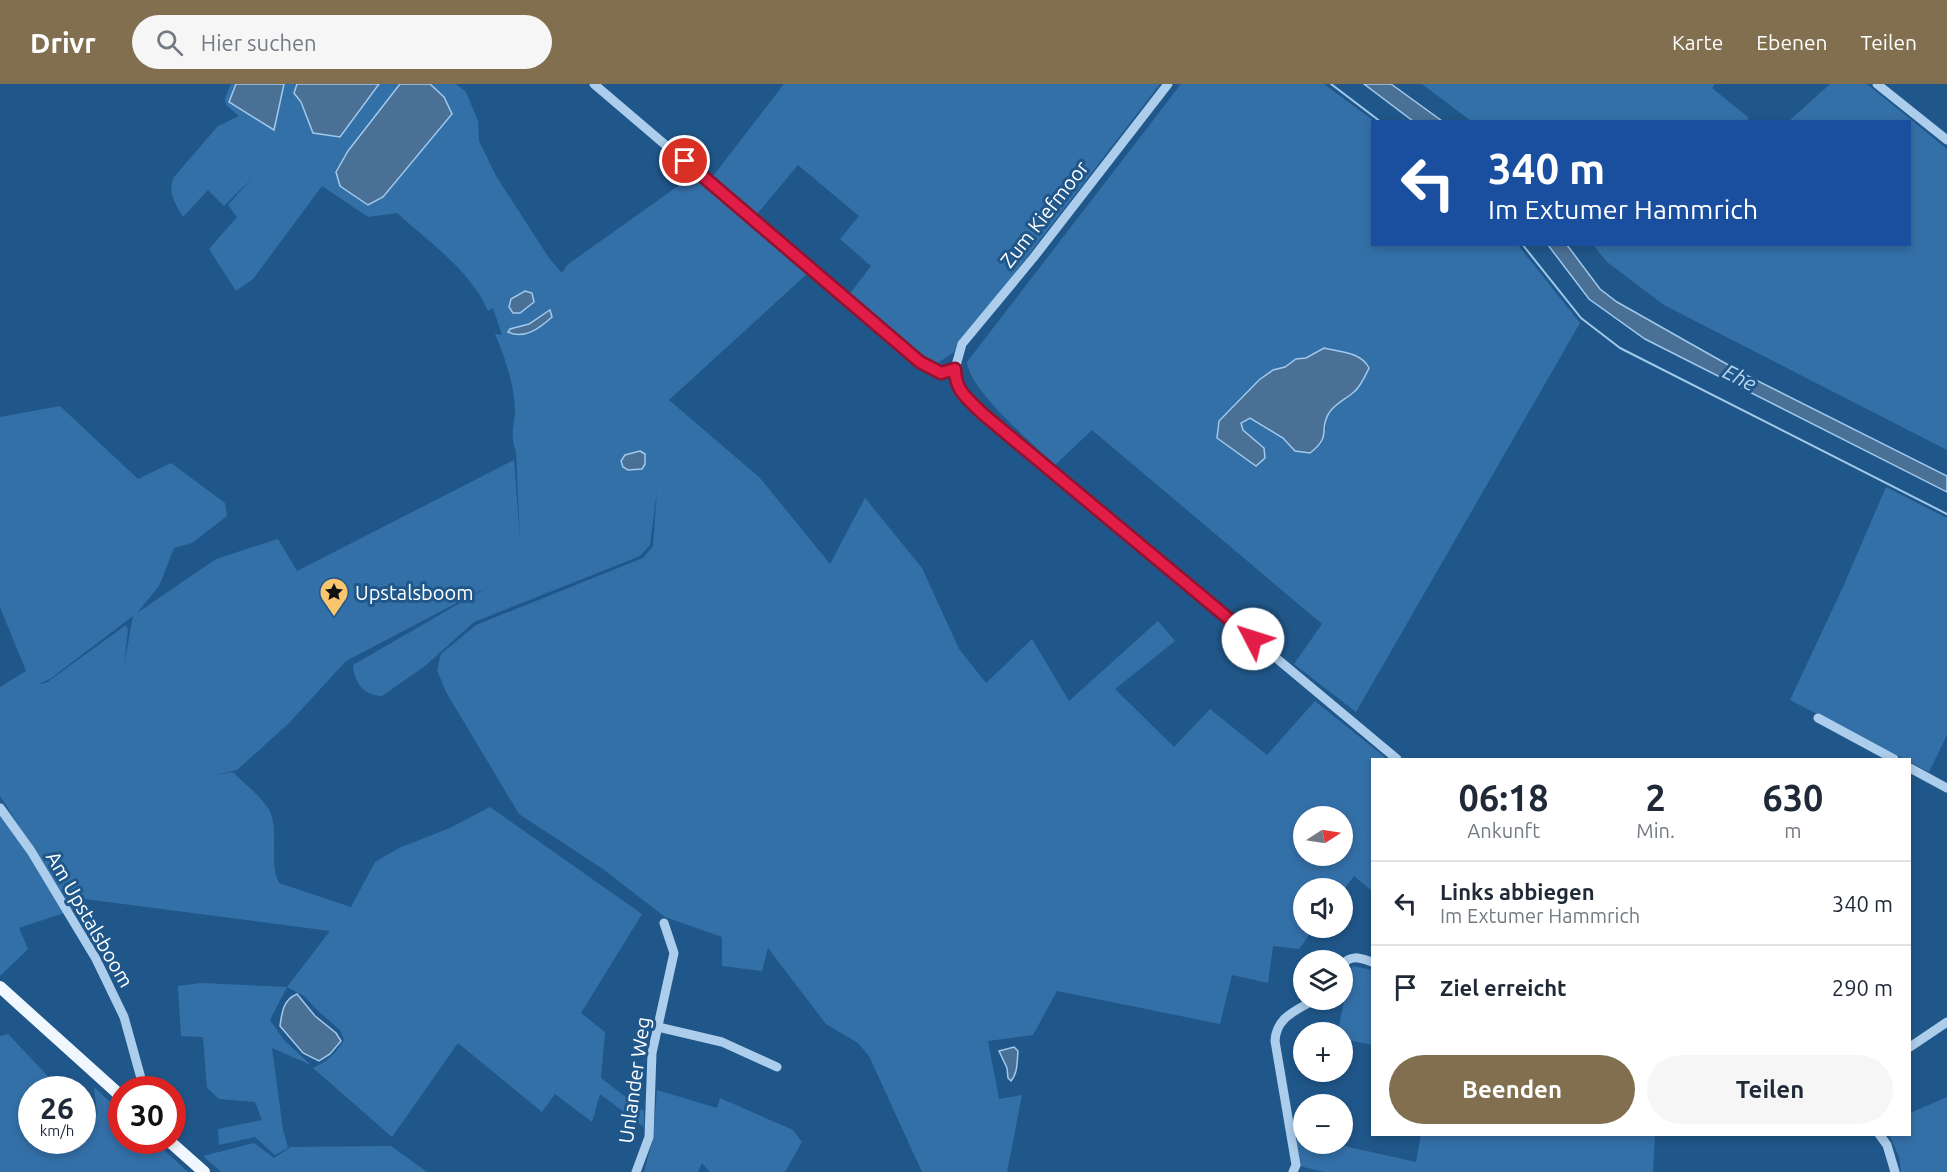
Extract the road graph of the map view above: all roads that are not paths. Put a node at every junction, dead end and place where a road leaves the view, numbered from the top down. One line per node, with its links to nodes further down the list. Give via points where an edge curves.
1 (594, 84): 5 (street, via 920,362 941,373)
2 (1168, 84): 5 (street, Zum Kiefmoor, via 962,344)
3 (1877, 84): 4 (street)
4 (1947, 140)
5 (955, 369): 7 (street, via 959,391 983,414)
6 (1818, 718): 8 (street)
7 (1396, 758)
8 (1892, 758)
9 (1911, 769): 10 (street)
10 (1947, 788)
11 (0, 808): 21 (street, Am Upstalsboom, via 31,851 96,959 124,1017)
12 (664, 923): 18 (street, Unlander Weg, via 674,953)
13 (1353, 957): 14 (street)
14 (1371, 962)
15 (0, 987): 22 (main road)
16 (1298, 1010): 27 (street, via 1275,1029 1296,1165)
17 (1947, 1022): 19 (street)
18 (658, 1027): 20 (street, via 722,1042); 26 (street, Unlander Weg, via 652,1053 649,1137)
19 (1911, 1046)
20 (777, 1067)
21 (140, 1076)
22 (108, 1084)
23 (1880, 1136): 28 (street)
24 (184, 1154): 25 (main road)
25 (204, 1172)
26 (636, 1172)
27 (1293, 1172)
28 (1895, 1172)

